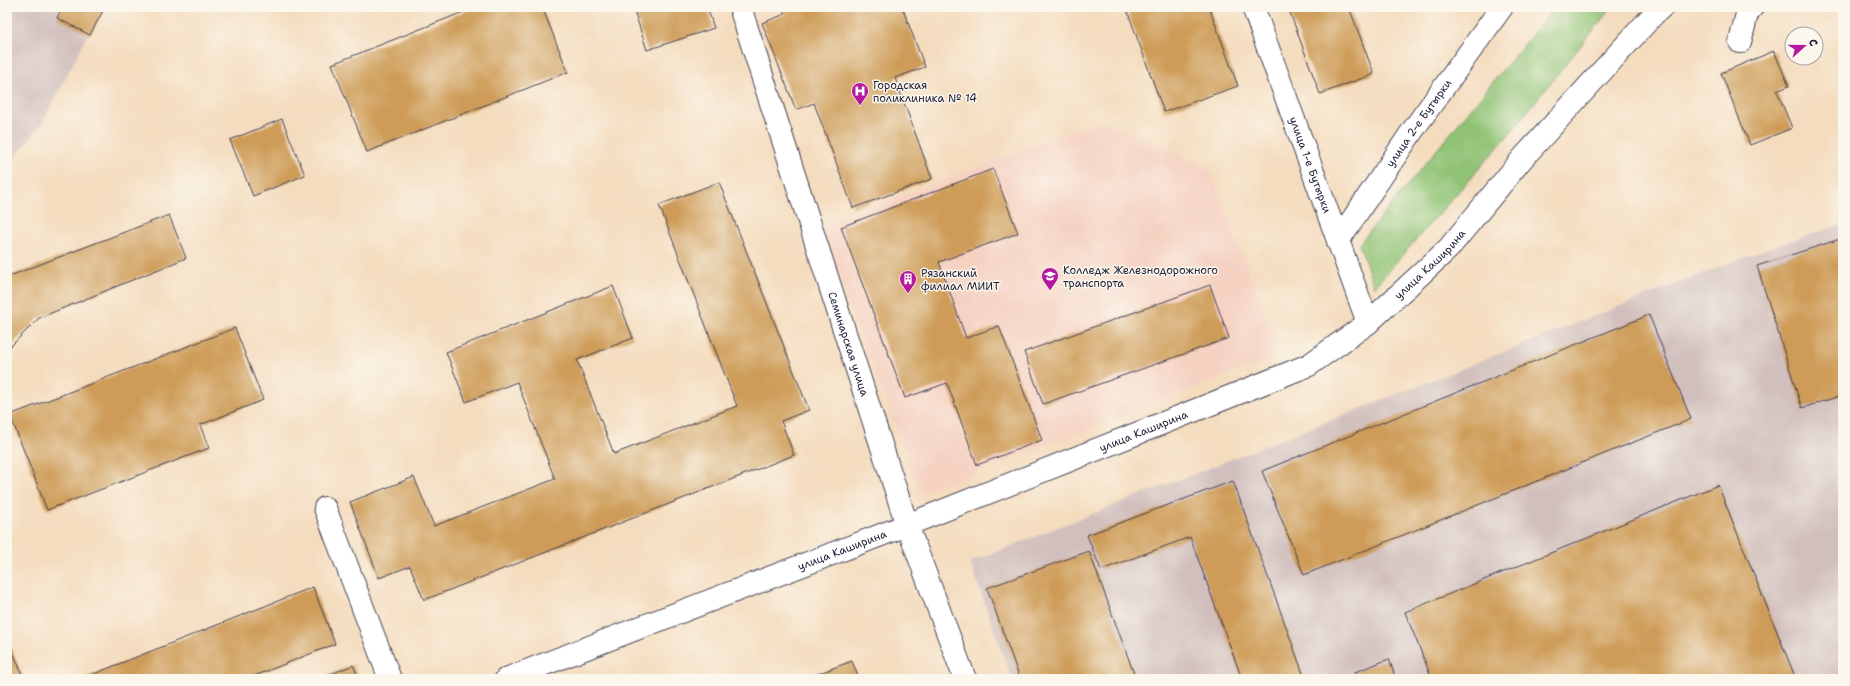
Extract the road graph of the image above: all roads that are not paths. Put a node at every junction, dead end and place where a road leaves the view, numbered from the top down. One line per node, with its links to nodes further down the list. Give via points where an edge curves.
1 (740, 7): 10 (main road, Семинарская улица)
2 (1252, 7): 7 (main road, улица 1-е Бутырки)
3 (1502, 7): 7 (main road, улица 2-е Бутырки, via 1415,127)
4 (1662, 7): 8 (main road, улица Каширина, via 1522,159 1448,249)
5 (1752, 7): 6 (main road, via 1747,14)
6 (1740, 42)
7 (1338, 241): 8 (main road, улица 1-е Бутырки)
8 (1368, 323): 10 (main road, улица Каширина, via 1309,365)
9 (325, 508): 11 (main road)
10 (907, 525): 12 (main road, улица Каширина); 13 (main road, Семинарская улица)
11 (390, 679)
12 (506, 679)
13 (964, 679)

